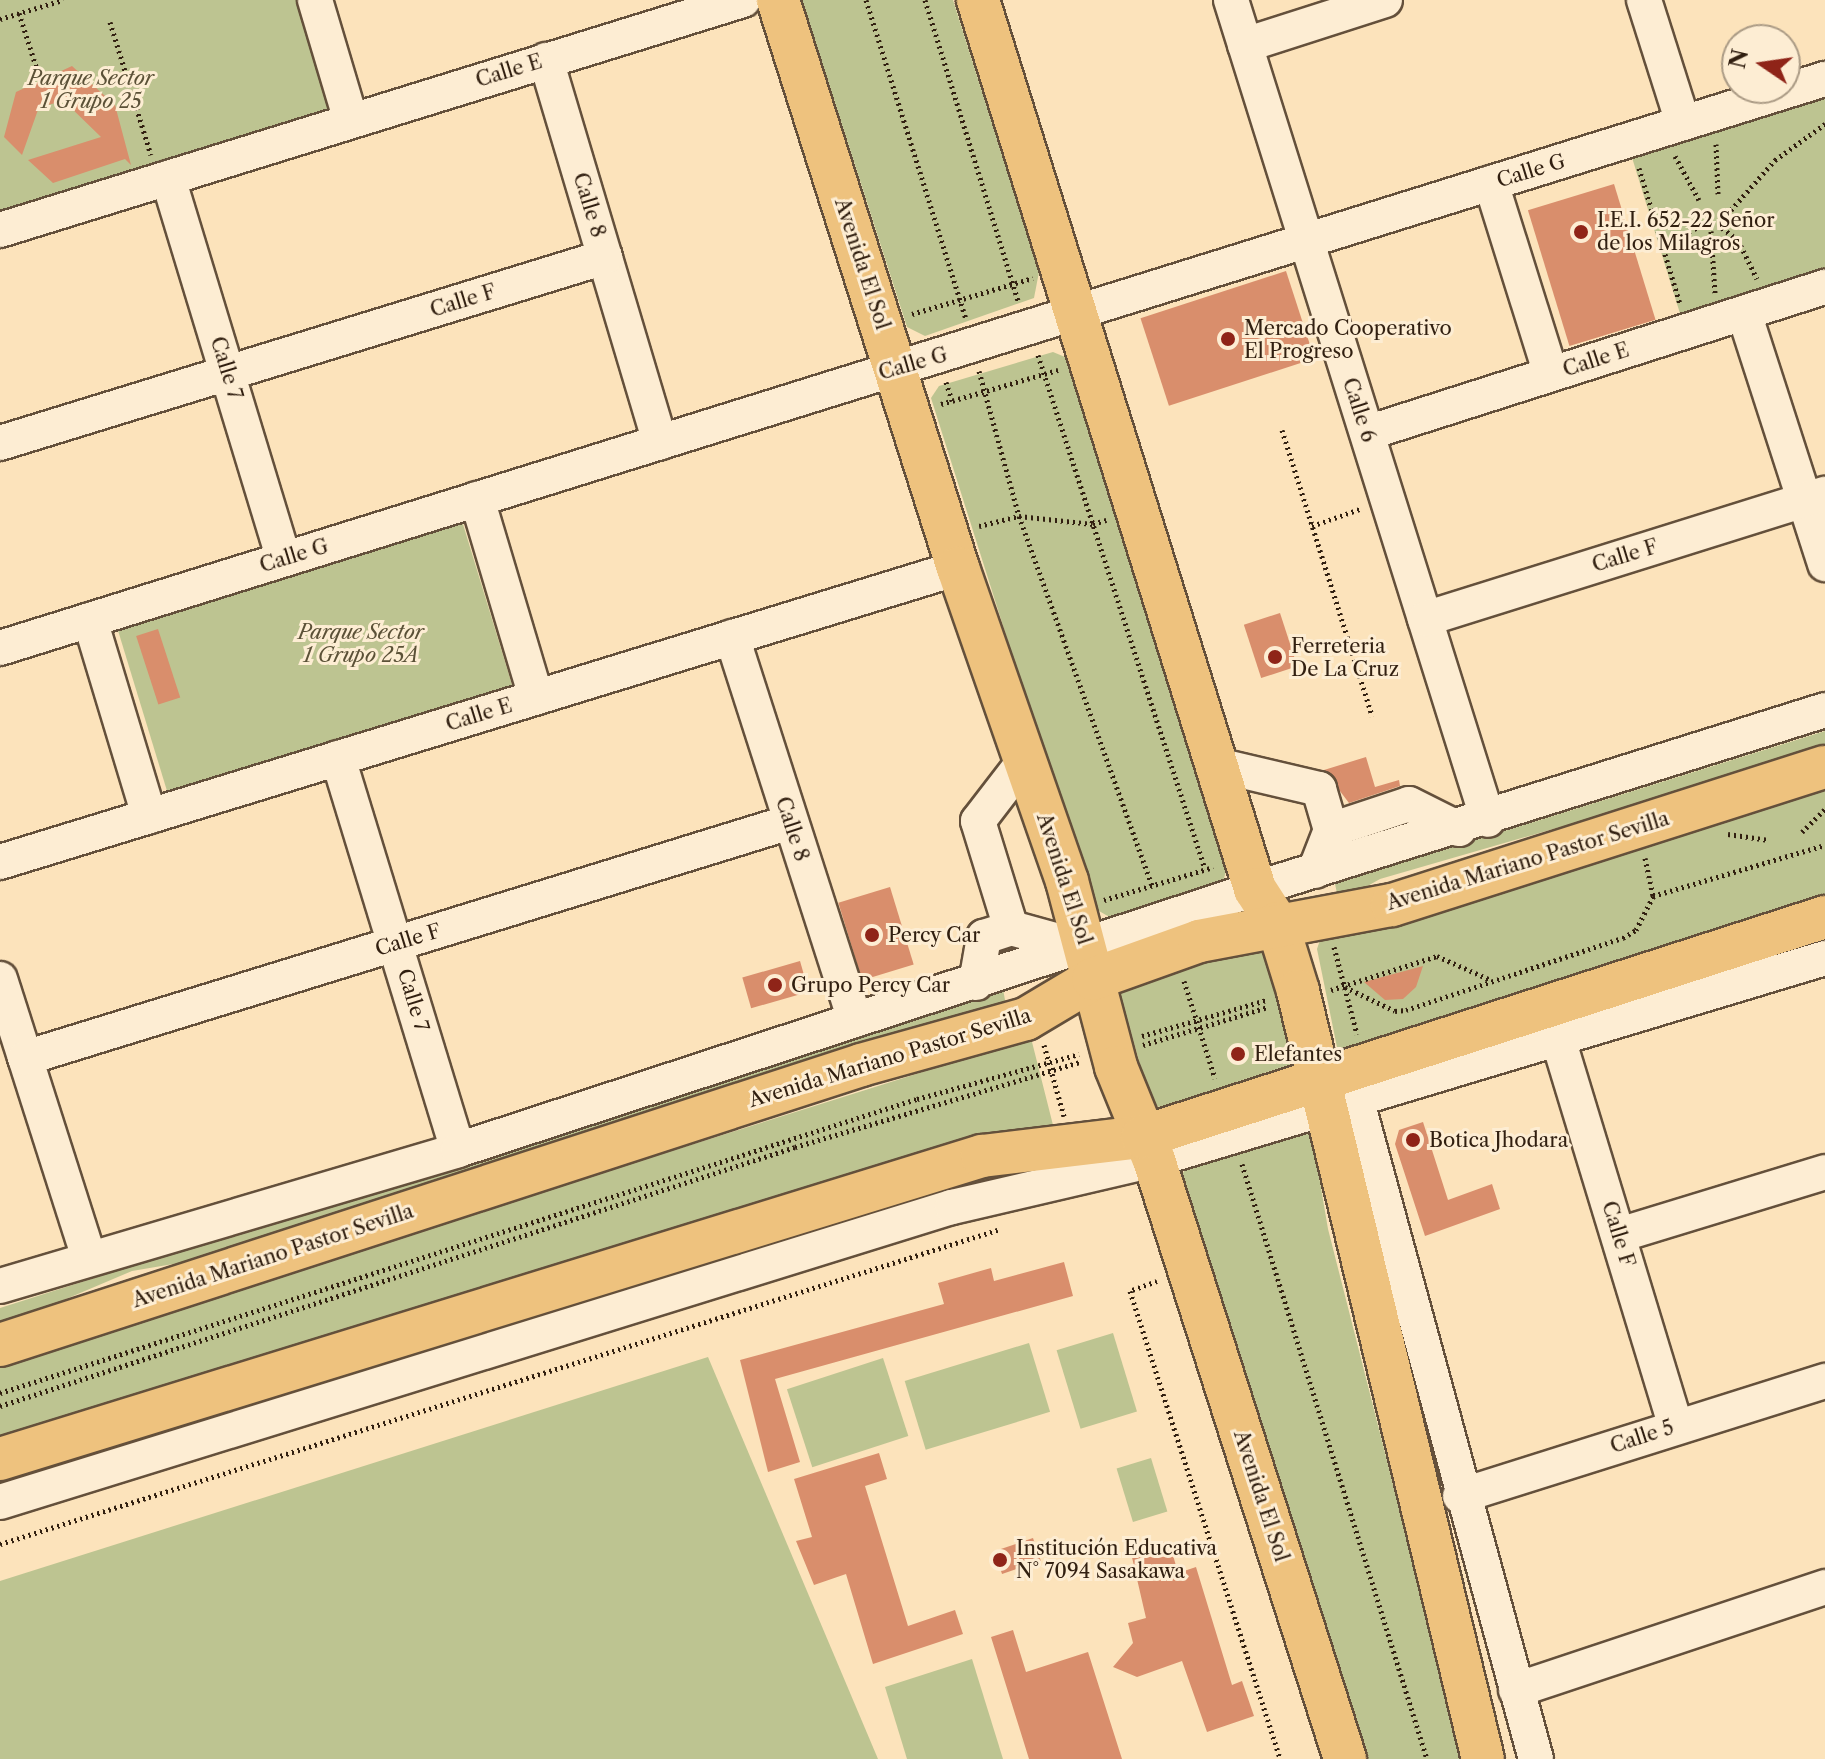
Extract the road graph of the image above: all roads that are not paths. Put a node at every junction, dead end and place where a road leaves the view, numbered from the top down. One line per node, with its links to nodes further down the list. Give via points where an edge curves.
1 (315, 0): 11 (street)
2 (743, 0): 9 (street, Calle E)
3 (778, 0): 21 (main road, Avenida El Sol)
4 (978, 0): 20 (main road)
5 (1231, 0): 8 (street, Calle 6)
6 (1385, 0): 8 (street)
7 (1644, 0): 12 (street)
8 (1245, 45): 16 (street, Calle 6)
9 (546, 60): 11 (street, Calle E); 17 (street, Calle 8)
10 (1825, 79): 12 (street, Calle G)
11 (351, 121): 13 (street, Calle E)
12 (1690, 133): 14 (street, Calle G, via 1631,140)
13 (164, 179): 15 (street, Calle E); 22 (street, Calle 7)
14 (1491, 183): 16 (street, Calle G); 23 (street)
15 (0, 230)
16 (1306, 241): 20 (street, Calle G); 24 (street, Calle 6)
17 (605, 257): 22 (street, Calle F); 25 (street, Calle 8)
18 (1825, 287): 19 (street, Calle E)
19 (1741, 303): 23 (street, Calle E, via 1688,330); 27 (street)
20 (1081, 315): 21 (street, Calle G); 40 (main road)
21 (895, 369): 25 (street, Calle G); 29 (main road, Avenida El Sol)
22 (228, 373): 26 (street, Calle F); 30 (street, Calle 7)
23 (1551, 374): 24 (street, Calle E)
24 (1367, 433): 32 (street, Calle 6)
25 (660, 442): 28 (street, Calle G)
26 (0, 443)
27 (1815, 497): 31 (street); 32 (street, Calle F)
28 (477, 499): 30 (street, Calle G); 36 (street)
29 (952, 551): 34 (street, Calle E); 39 (main road, Avenida El Sol)
30 (284, 559): 33 (street, Calle G)
31 (1825, 564)
32 (1425, 619): 44 (street, Calle 6)
33 (90, 620): 35 (street, Calle G); 42 (street)
34 (732, 637): 36 (street, Calle E); 43 (street, Calle 8)
35 (0, 648)
36 (536, 697): 38 (street, Calle E)
37 (1825, 710): 44 (street, Avenida Mariano Pastor Sevilla)
38 (338, 758): 42 (street, Calle E); 53 (street, Calle 7)
39 (1025, 760): 51 (street, via 978,821); 55 (main road, Avenida El Sol)
40 (1217, 765): 45 (street, via 1319,789); 48 (main road)
41 (1825, 767): 50 (main road, Avenida Mariano Pastor Sevilla, via 1392,905)
42 (149, 816): 46 (street, Calle E)
43 (790, 822): 53 (street, Calle F); 58 (street, Calle 8)
44 (1474, 824): 45 (street, via 1409,804); 47 (street, Avenida Mariano Pastor Sevilla)
45 (1331, 830): 47 (street)
46 (0, 862)
47 (1315, 871): 48 (street, Avenida Mariano Pastor Sevilla)
48 (1250, 873): 50 (main road); 52 (street, Avenida Mariano Pastor Sevilla)
49 (1825, 917): 61 (main road)
50 (1277, 923): 52 (main road, Avenida Mariano Pastor Sevilla); 61 (main road, via 1299,994)
51 (1011, 928): 55 (street); 57 (street, via 984,937)
52 (1169, 936): 55 (main road, Avenida Mariano Pastor Sevilla)
53 (396, 944): 60 (street, Calle F); 63 (street, Calle 7)
54 (1825, 958): 59 (street)
55 (1090, 964): 57 (street, Avenida Mariano Pastor Sevilla); 62 (main road, Avenida El Sol, via 1111,1050); 68 (main road, Avenida Mariano Pastor Sevilla, via 1026,1019 861,1065)
56 (0, 979): 60 (street)
57 (976, 983): 58 (street, Avenida Mariano Pastor Sevilla)
58 (855, 1020): 63 (street, Avenida Mariano Pastor Sevilla)
59 (1559, 1042): 61 (street); 65 (street, Calle F)
60 (25, 1058): 66 (street)
61 (1342, 1087): 62 (main road); 72 (street); 77 (main road)
62 (1148, 1148): 71 (main road, via 952,1165); 73 (street); 76 (main road, Avenida El Sol)
63 (458, 1150): 66 (street, Avenida Mariano Pastor Sevilla)
64 (1825, 1172): 65 (street)
65 (1619, 1235): 70 (street, Calle F)
66 (89, 1258): 67 (street, Avenida Mariano Pastor Sevilla)
67 (0, 1286)
68 (0, 1345)
69 (1825, 1381): 70 (street, Calle 5)
70 (1676, 1426): 72 (street, Calle 5)
71 (0, 1459)
72 (1460, 1496): 75 (street)
73 (0, 1502)
74 (1825, 1587): 75 (street)
75 (1516, 1690): 78 (street)
76 (1345, 1759)
77 (1483, 1759)
78 (1536, 1759)

